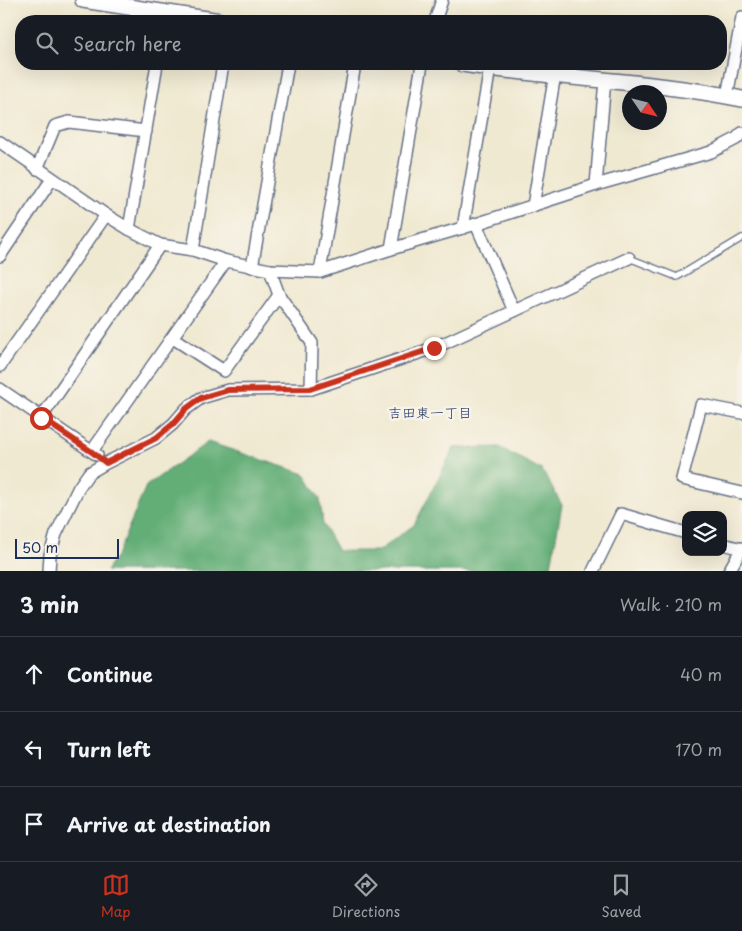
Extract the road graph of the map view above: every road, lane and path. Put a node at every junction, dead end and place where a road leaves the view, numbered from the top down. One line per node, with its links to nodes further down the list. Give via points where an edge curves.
1 (83, 0): 3 (main road)
2 (442, 0): 4 (street)
3 (155, 15)
4 (437, 15)
5 (742, 17): 15 (street)
6 (156, 70): 17 (street)
7 (222, 70): 31 (street)
8 (287, 70): 35 (street)
9 (354, 70): 37 (street)
10 (421, 70): 30 (street)
11 (490, 70): 26 (street)
12 (512, 70): 13 (main road)
13 (555, 74): 14 (main road); 23 (street)
14 (605, 80): 15 (main road); 22 (street)
15 (727, 96): 16 (main road)
16 (742, 99)
17 (146, 131): 20 (street, via 68,122 55,126); 27 (street)
18 (742, 133): 22 (street, via 711,152)
19 (0, 142): 20 (street)
20 (37, 169): 21 (street)
21 (52, 180): 24 (street); 32 (street)
22 (596, 186): 23 (street)
23 (533, 206): 25 (street)
24 (106, 215): 27 (street); 41 (street)
25 (476, 224): 26 (street); 39 (street)
26 (463, 228): 30 (street)
27 (129, 229): 29 (street)
28 (742, 238): 33 (lane, via 677,278)
29 (160, 244): 31 (street); 45 (street)
30 (391, 249): 37 (street)
31 (193, 250): 34 (street)
32 (0, 256)
33 (629, 258): 39 (street)
34 (226, 261): 35 (street); 40 (street)
35 (252, 267): 36 (street)
36 (270, 270): 37 (street); 38 (street)
37 (320, 272)
38 (279, 294): 40 (street, via 224,371); 43 (street, via 312,343)
39 (514, 310): 43 (street, via 434,348)
40 (173, 338): 46 (street)
41 (0, 366)
42 (0, 389): 45 (street)
43 (310, 389): 47 (street, via 228,390 201,398 156,438)
44 (742, 413): 48 (street, via 701,405 682,479)
45 (41, 418): 46 (street)
46 (92, 452): 47 (street)
47 (106, 463): 52 (street, via 89,473 68,507 56,534)
48 (742, 494)
49 (682, 532): 53 (street, via 621,514)
50 (727, 545): 51 (street)
51 (742, 548): 54 (street)
52 (49, 571)
53 (593, 571)
54 (729, 571)

